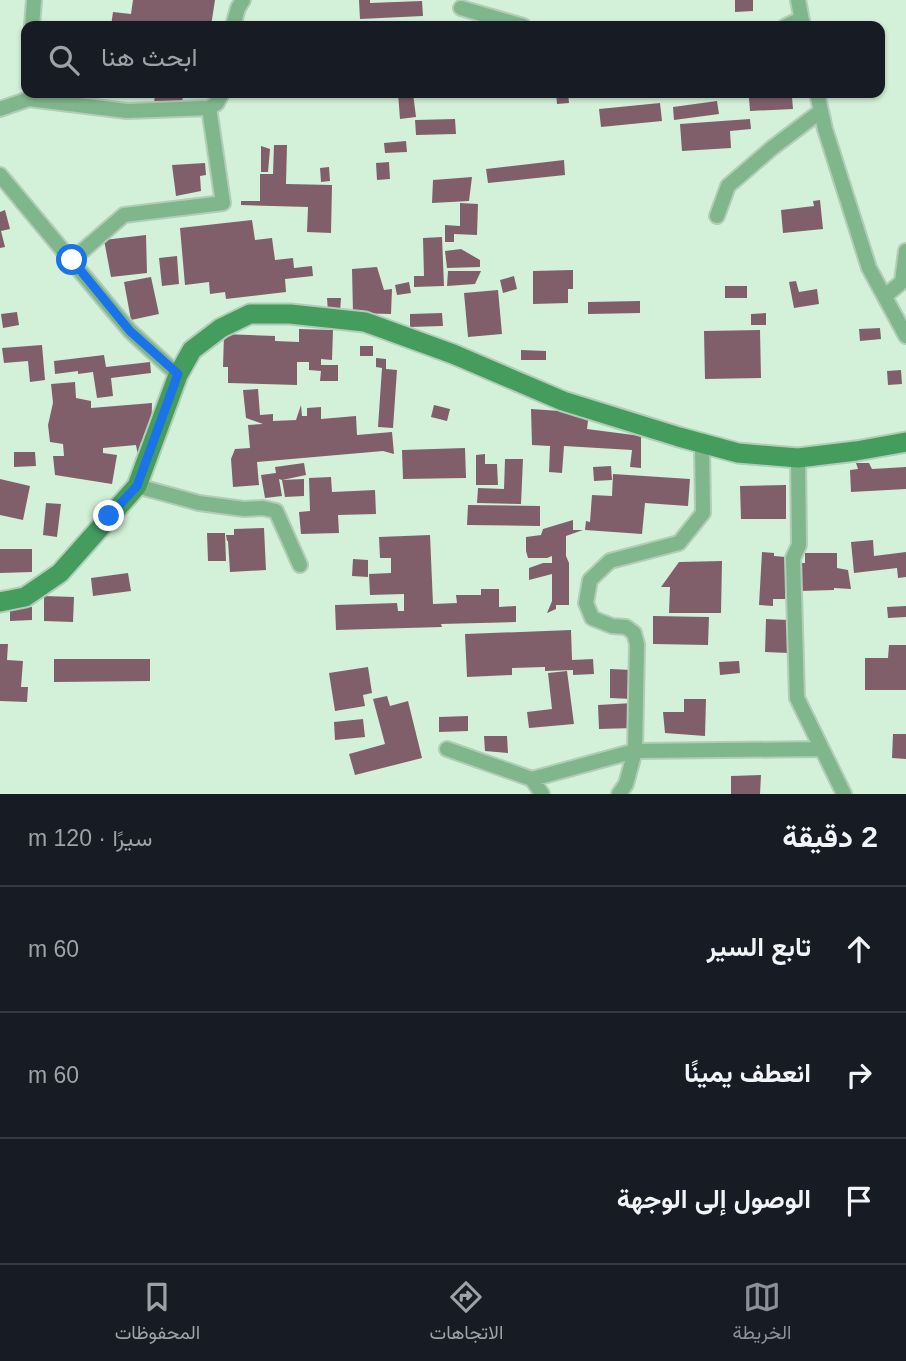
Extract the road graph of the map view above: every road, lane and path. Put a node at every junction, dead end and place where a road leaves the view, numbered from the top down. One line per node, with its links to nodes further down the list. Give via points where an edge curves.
1 (34, 0): 5 (street)
2 (243, 0): 6 (street)
3 (798, 0): 8 (street)
4 (460, 8): 7 (street)
5 (32, 21)
6 (234, 21)
7 (506, 21)
8 (802, 21)
9 (25, 98): 14 (street)
10 (42, 98): 13 (street, via 127,111)
11 (220, 98): 13 (street)
12 (818, 98): 15 (street)
13 (209, 108): 19 (street, via 223,203 124,215)
14 (0, 109)
15 (821, 111): 17 (street, via 728,186); 20 (street, via 869,268)
16 (0, 175): 19 (street)
17 (718, 216)
18 (906, 251): 20 (street, via 902,282)
19 (72, 260): 22 (street, via 130,331)
20 (885, 296): 21 (street)
21 (906, 335)
22 (178, 374): 24 (street, via 192,350 250,314 365,323 563,401); 26 (street)
23 (906, 442): 25 (street)
24 (702, 443): 25 (street, via 738,453); 31 (street, via 703,513 678,543 610,561 590,580 586,603 592,618 626,627 637,644)
25 (798, 458): 29 (street, via 799,545 793,558 797,698)
26 (137, 486): 27 (street, via 199,503 276,511); 28 (street, via 60,573 25,597)
27 (300, 565)
28 (0, 602)
29 (822, 748): 31 (street); 35 (street)
30 (446, 749): 32 (street)
31 (635, 751): 32 (street); 34 (street)
32 (532, 779): 33 (street)
33 (542, 794)
34 (619, 794)
35 (844, 794)

